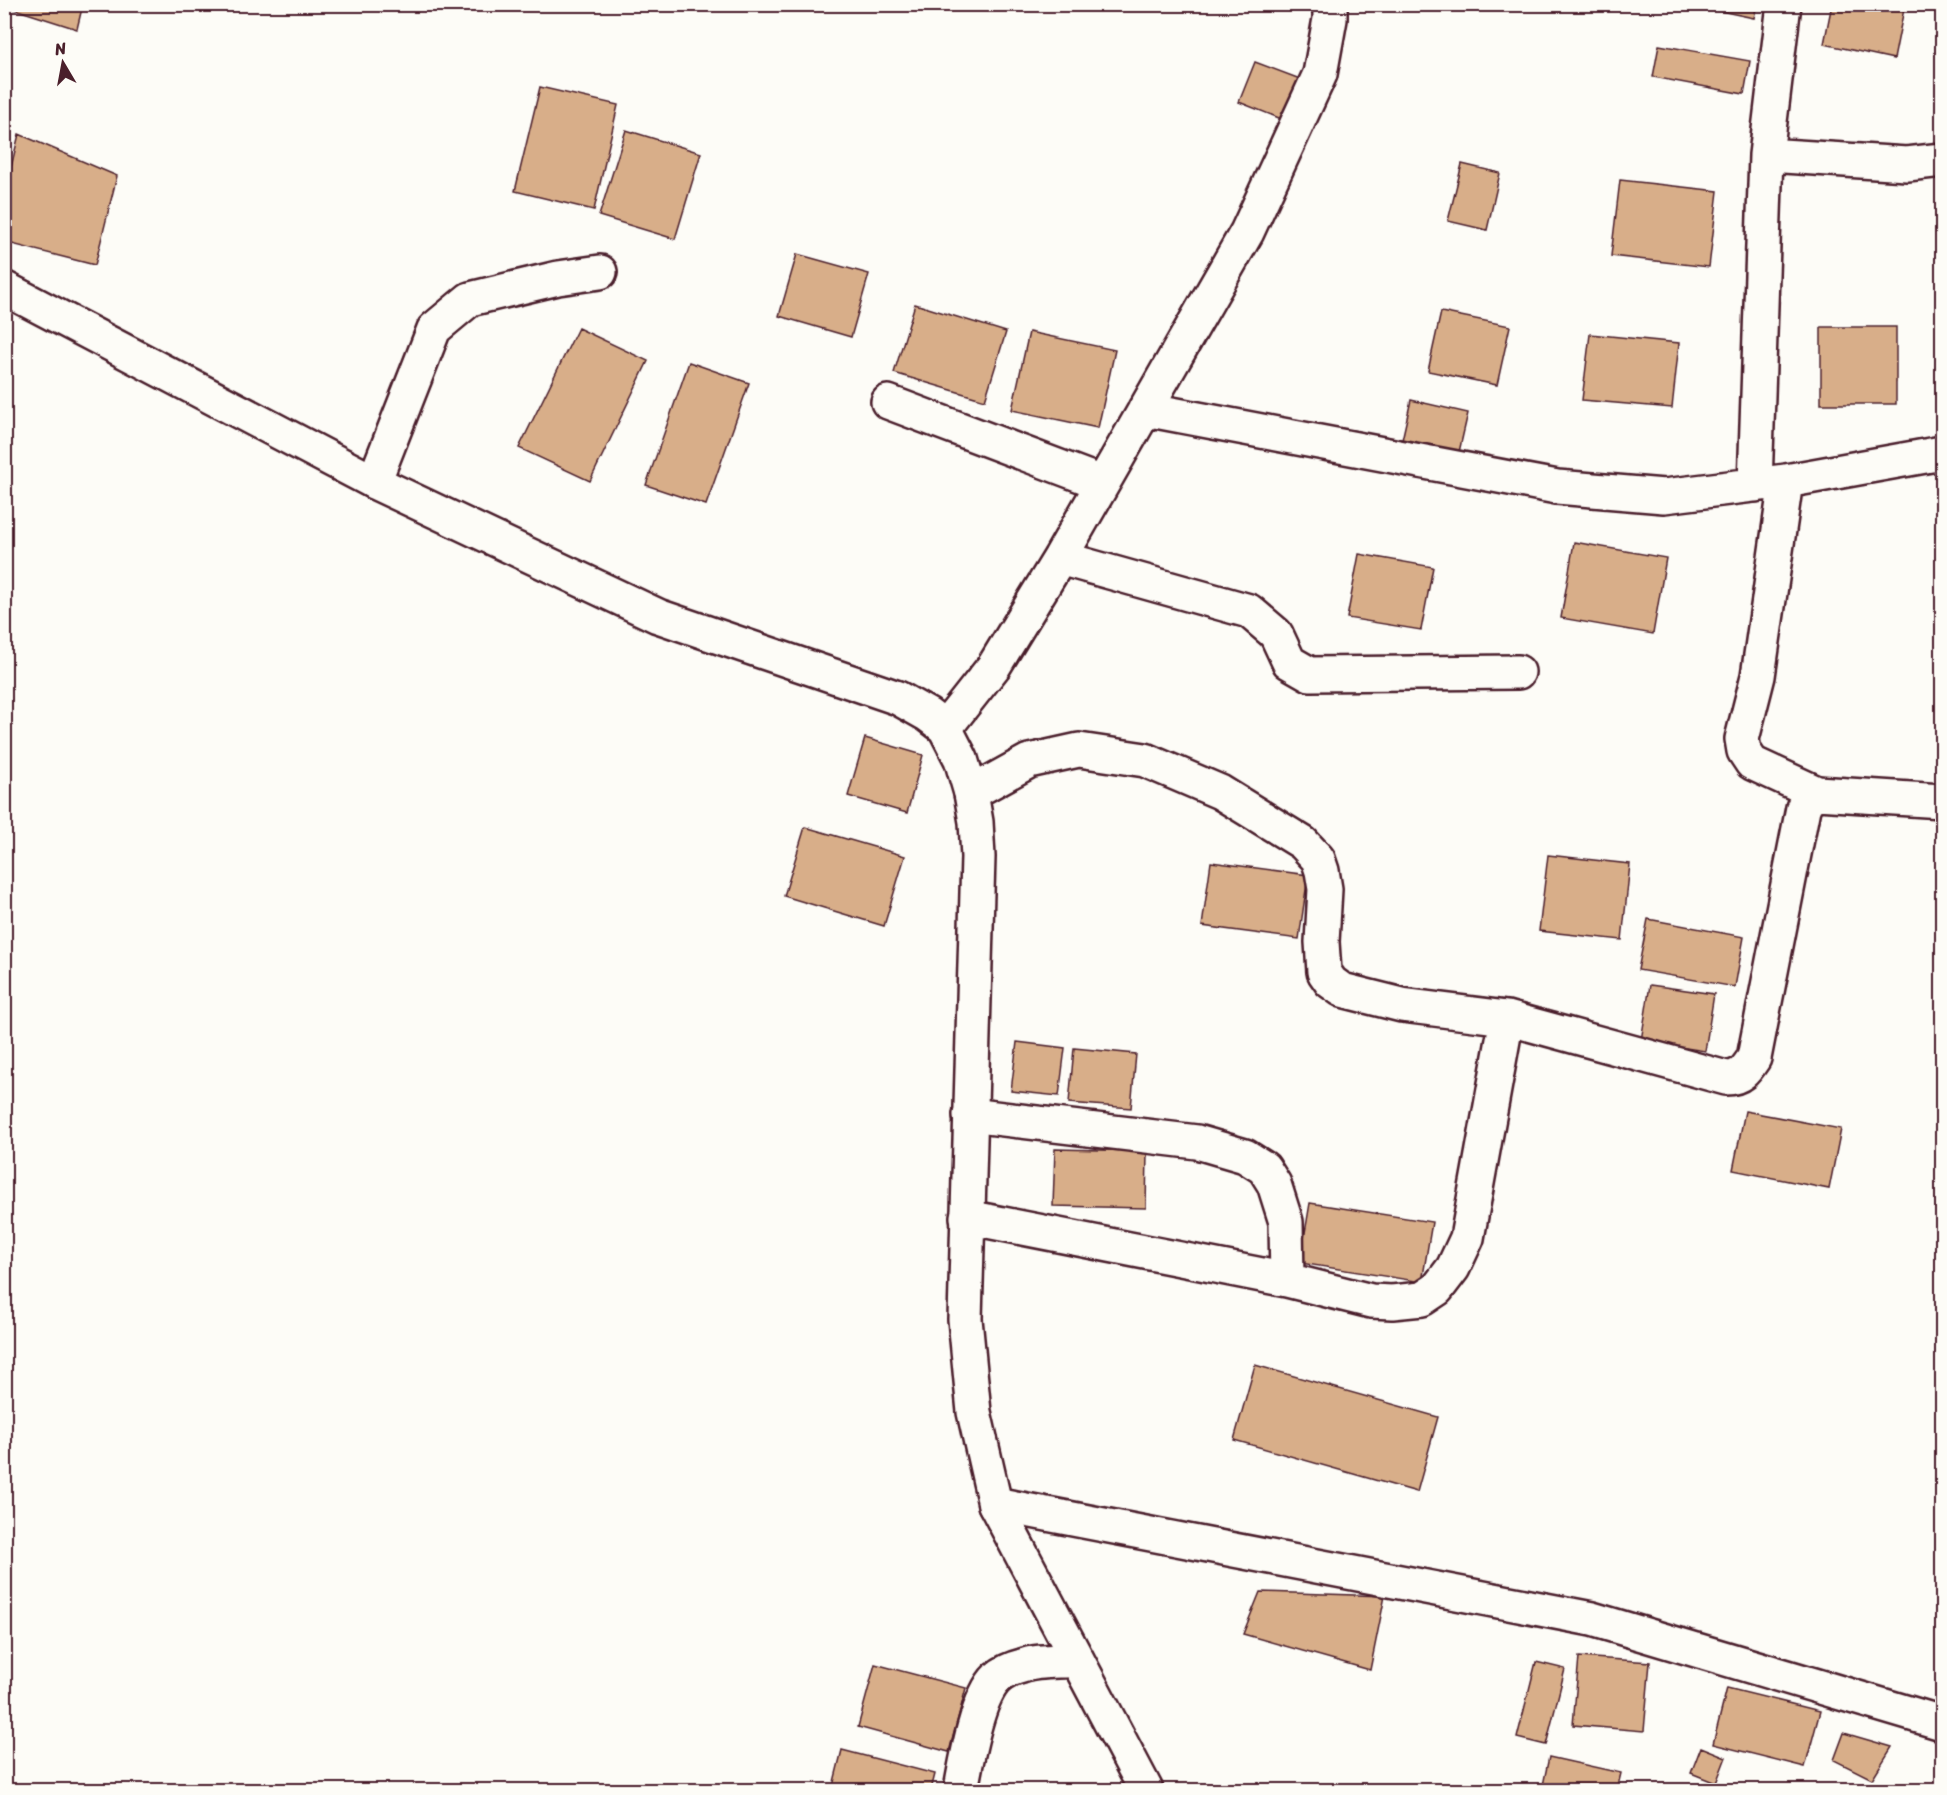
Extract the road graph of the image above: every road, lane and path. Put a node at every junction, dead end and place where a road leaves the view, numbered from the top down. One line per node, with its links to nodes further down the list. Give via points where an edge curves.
1 (1330, 4): 8 (street, via 1320,74 1247,232)
2 (1784, 4): 3 (street)
3 (1766, 155): 4 (street, via 1907,164); 12 (street)
4 (1942, 160)
5 (600, 272): 10 (street, via 470,299 434,329)
6 (4, 288): 10 (street)
7 (888, 402): 11 (street)
8 (1145, 409): 11 (street); 12 (street, via 1557,487 1664,496)
9 (1942, 453): 12 (street)
10 (374, 482): 15 (street, via 658,616 898,698)
11 (1102, 483): 13 (street)
12 (1771, 483): 17 (street, via 1758,676 1742,739 1752,763)
13 (1059, 558): 14 (street, via 1249,611 1276,634 1289,662 1310,674); 15 (street, via 994,666)
14 (1518, 672)
15 (945, 728): 16 (street, via 961,759)
16 (971, 792): 19 (street, via 1029,760 1078,750 1145,760 1220,792 1303,843 1318,859 1325,889 1323,972 1342,990 1402,1005); 20 (street, via 978,856)
17 (1817, 793): 18 (street); 19 (street, via 1807,799 1803,808 1754,1058 1744,1073 1733,1078 1715,1076)
18 (1942, 801)
19 (1507, 1018): 22 (street, via 1467,1238 1453,1268 1437,1288 1422,1299 1371,1301)
20 (970, 1115): 21 (street); 22 (street, via 1197,1142 1245,1156 1264,1168 1274,1184 1286,1222)
21 (967, 1217): 22 (street); 23 (street, via 965,1318 974,1412)
22 (1287, 1280)
23 (995, 1504): 24 (street); 25 (street, via 1592,1619)
24 (1077, 1660): 26 (street, via 1024,1665 996,1679 980,1713); 27 (street)
25 (1942, 1723)
26 (961, 1791)
27 (1146, 1791)

